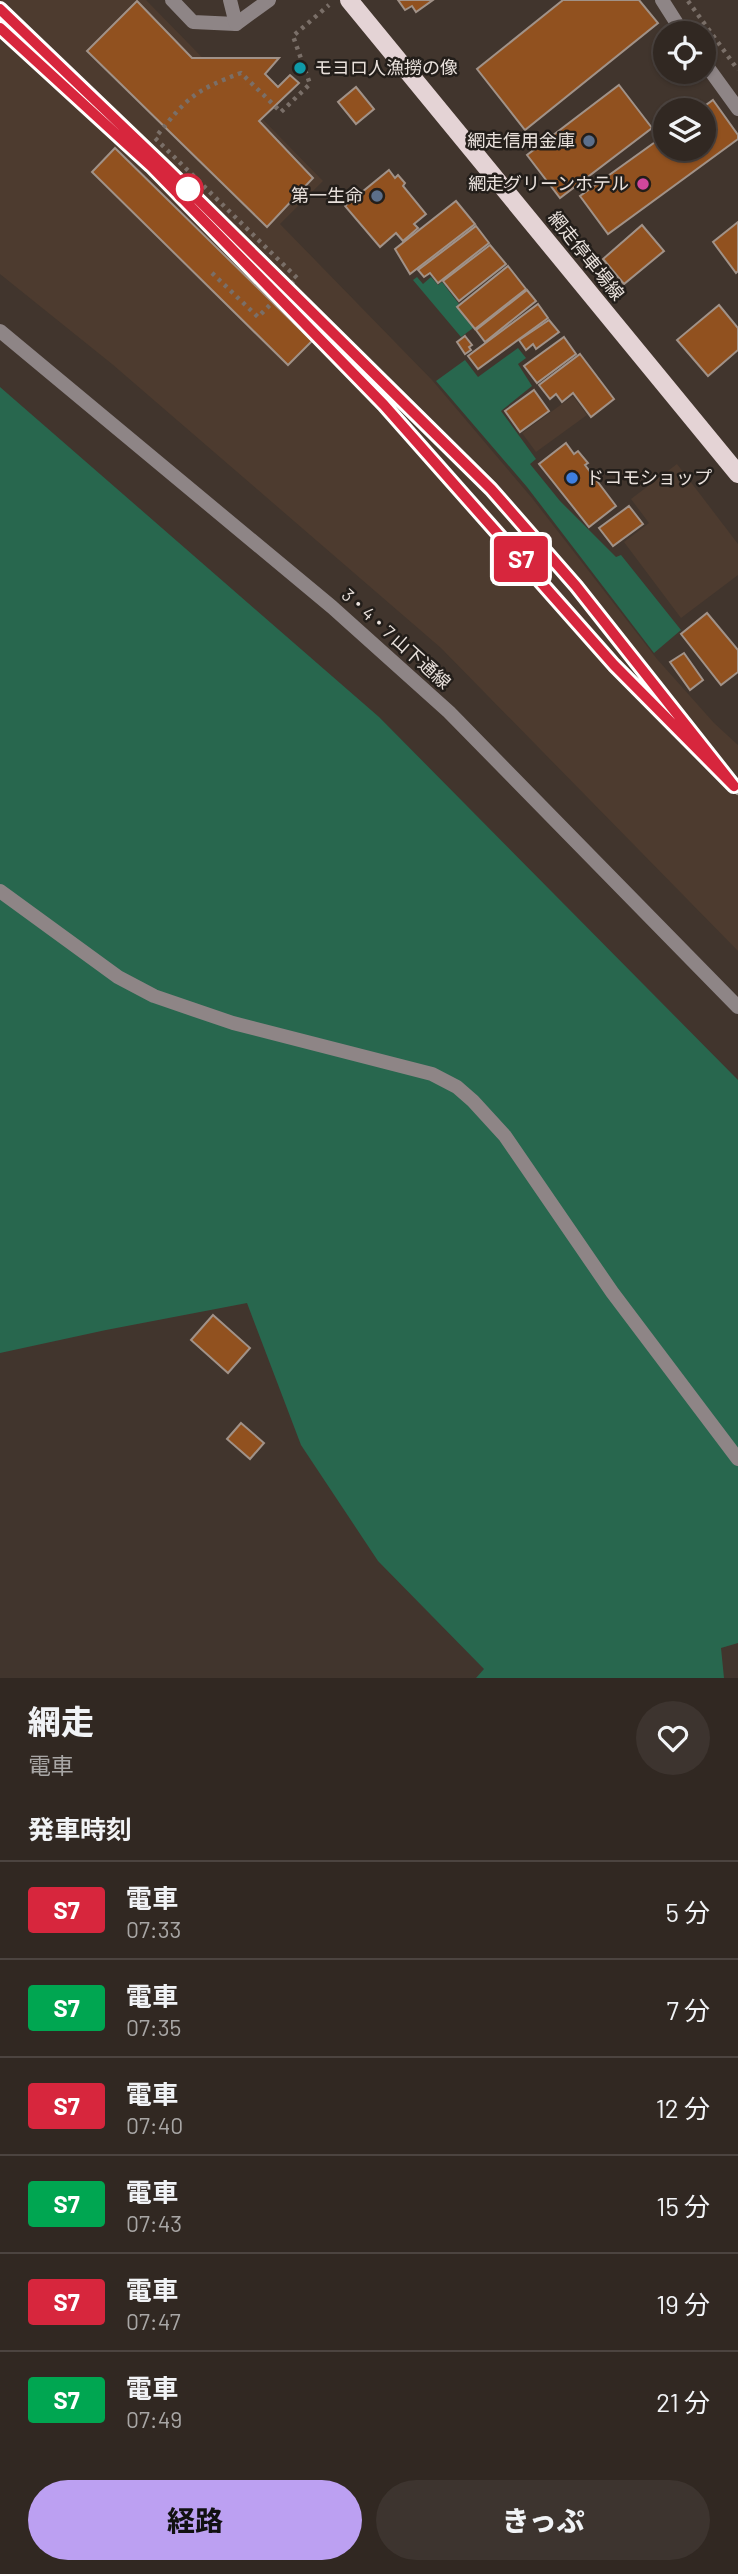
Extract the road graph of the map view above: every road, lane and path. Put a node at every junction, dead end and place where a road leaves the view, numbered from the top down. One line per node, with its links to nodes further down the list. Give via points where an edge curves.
1 (172, 0): 9 (street, via 193,22)
2 (230, 0): 9 (street)
3 (269, 0): 9 (street)
4 (335, 0): 13 (path, via 293,36 310,85 281,112 241,73 206,86 184,102 155,138 297,278 258,317)
5 (349, 0): 15 (main road, 網走停車場線)
6 (662, 0): 8 (street)
7 (688, 0): 10 (path)
8 (675, 21)
9 (236, 24)
10 (738, 70)
11 (716, 79): 12 (street)
12 (738, 109)
13 (212, 273)
14 (0, 331): 17 (street, 3・4・7 山下通線, via 332,607 449,712)
15 (738, 474)
16 (0, 891): 18 (street, via 118,977 154,996 233,1023 432,1074 457,1087 505,1136 612,1292)
17 (738, 1007)
18 (738, 1459)

